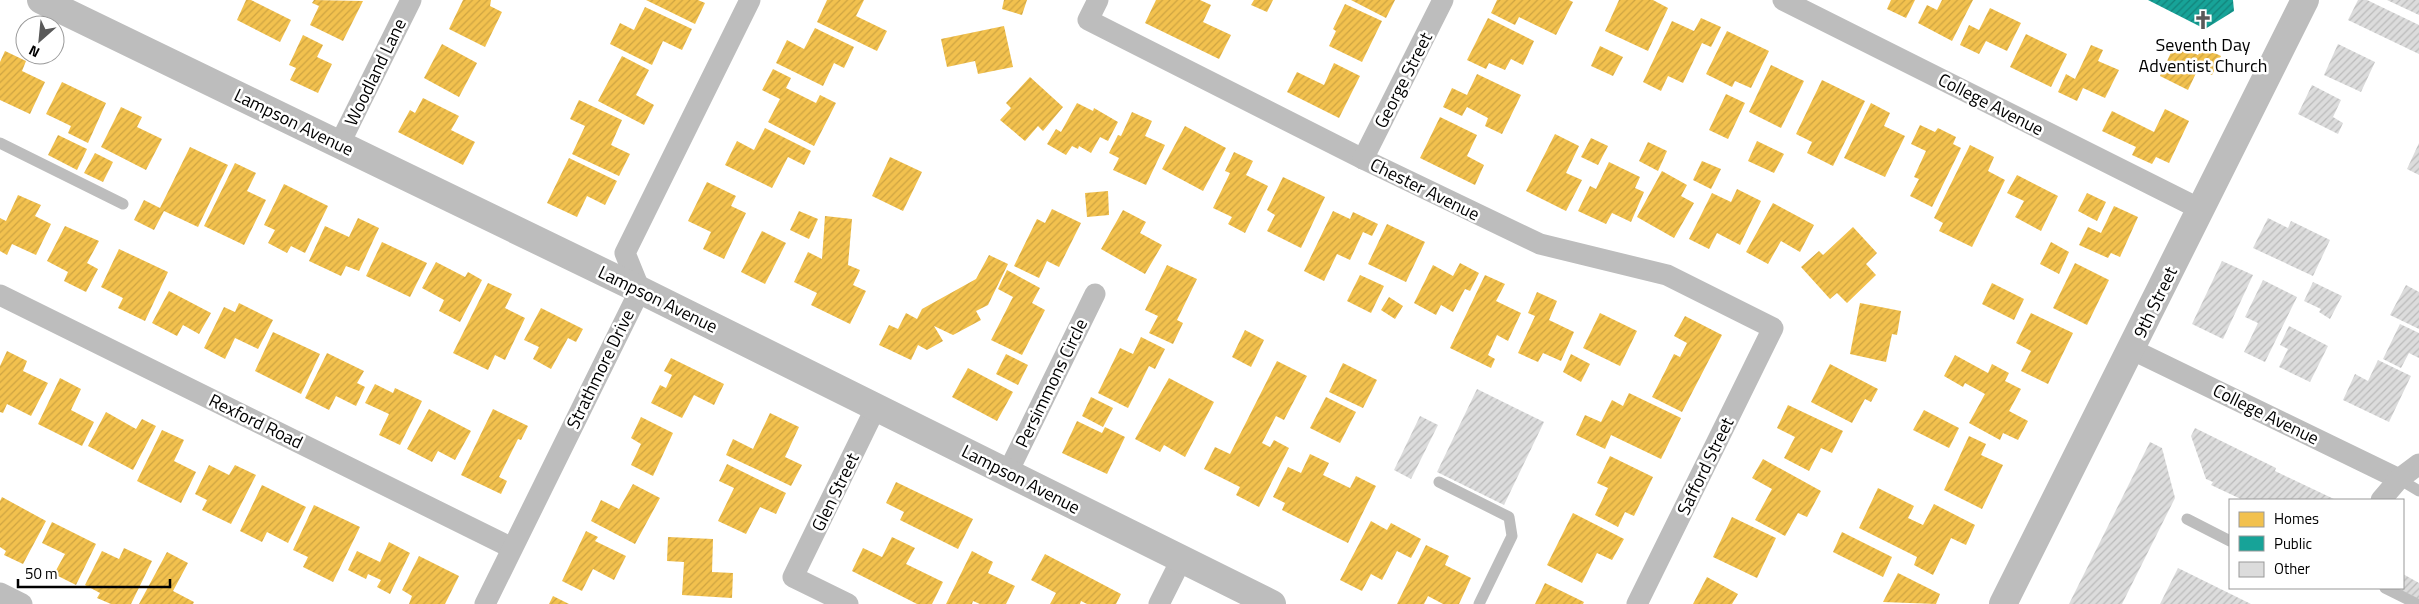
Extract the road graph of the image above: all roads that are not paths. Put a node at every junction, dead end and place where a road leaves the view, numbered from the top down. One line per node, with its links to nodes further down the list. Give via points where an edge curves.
1 (41, 0): 9 (street, Lampson Avenue)
2 (411, 0): 9 (street, Woodland Lane)
3 (750, 0): 13 (street, Strathmore Drive, via 625,254)
4 (1098, 0): 10 (street, Chester Avenue, via 1088,20)
5 (1443, 0): 10 (street, George Street)
6 (1783, 0): 12 (street, College Avenue)
7 (2305, 0): 12 (street, 9th Street)
8 (0, 143): 11 (lane)
9 (339, 145): 13 (street, Lampson Avenue)
10 (1363, 159): 16 (street, Chester Avenue, via 1540,244 1667,275)
11 (123, 204)
12 (2200, 209): 17 (street, 9th Street)
13 (640, 290): 18 (street, Lampson Avenue); 27 (street, Strathmore Drive)
14 (1095, 294): 20 (street, Persimmons Circle)
15 (0, 295): 27 (street, Rexford Road)
16 (1773, 328): 37 (street, Safford Street)
17 (2133, 350): 21 (street, College Avenue); 38 (street, 9th Street)
18 (876, 407): 20 (street, Lampson Avenue); 33 (street, Glen Street, via 793,577)
19 (2419, 464): 21 (street)
20 (1008, 472): 28 (street, Lampson Avenue)
21 (2399, 479): 23 (lane); 24 (street)
22 (1439, 482): 36 (lane, via 1509,518 1512,536)
23 (2419, 491)
24 (2382, 499)
25 (2187, 520): 26 (lane)
26 (2229, 541)
27 (512, 548): 32 (street, Strathmore Drive)
28 (1181, 560): 34 (street); 35 (street, Lampson Avenue)
29 (2387, 589): 39 (lane)
30 (0, 593): 31 (street)
31 (22, 604)
32 (485, 604)
33 (848, 604)
34 (1159, 604)
35 (1272, 604)
36 (1479, 604)
37 (1637, 604)
38 (2003, 604)
39 (2417, 604)

